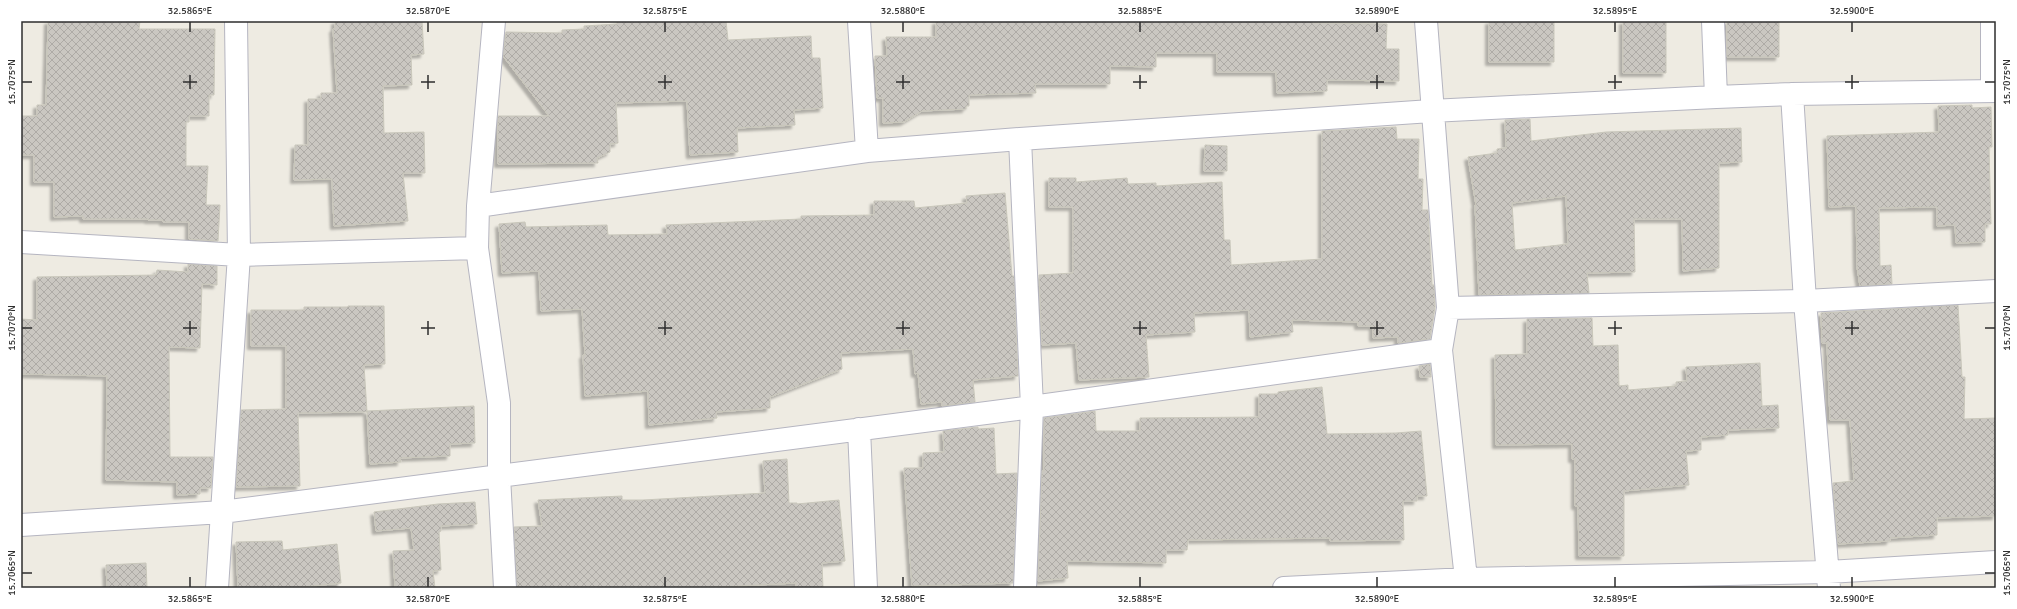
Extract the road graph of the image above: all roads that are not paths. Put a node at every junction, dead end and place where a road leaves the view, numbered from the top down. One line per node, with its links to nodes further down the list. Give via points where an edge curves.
1 (236, 21): 16 (street)
2 (494, 21): 13 (street)
3 (859, 21): 12 (street)
4 (1426, 21): 10 (street)
5 (1713, 21): 9 (street)
6 (1992, 21): 7 (street)
7 (1994, 91): 8 (street)
8 (1792, 94): 9 (street); 18 (street)
9 (1716, 97): 10 (street)
10 (1432, 111): 11 (street); 19 (street)
11 (1020, 139): 12 (street); 21 (street)
12 (867, 151): 13 (street)
13 (478, 206): 15 (street)
14 (21, 242): 16 (street)
15 (477, 248): 16 (street); 23 (street, via 499,403)
16 (239, 255): 24 (street)
17 (1996, 291): 18 (street)
18 (1805, 301): 19 (street); 27 (street)
19 (1448, 308): 20 (street)
20 (1442, 350): 21 (street); 28 (street)
21 (1032, 408): 22 (street); 32 (street)
22 (859, 429): 23 (street); 31 (street)
23 (499, 476): 24 (street); 30 (street)
24 (222, 512): 25 (street); 29 (street)
25 (21, 526)
26 (1996, 562): 27 (street)
27 (1829, 580): 28 (street)
28 (1466, 583): 33 (street)
29 (217, 588)
30 (505, 588)
31 (866, 588)
32 (1024, 588)
33 (1284, 588)

